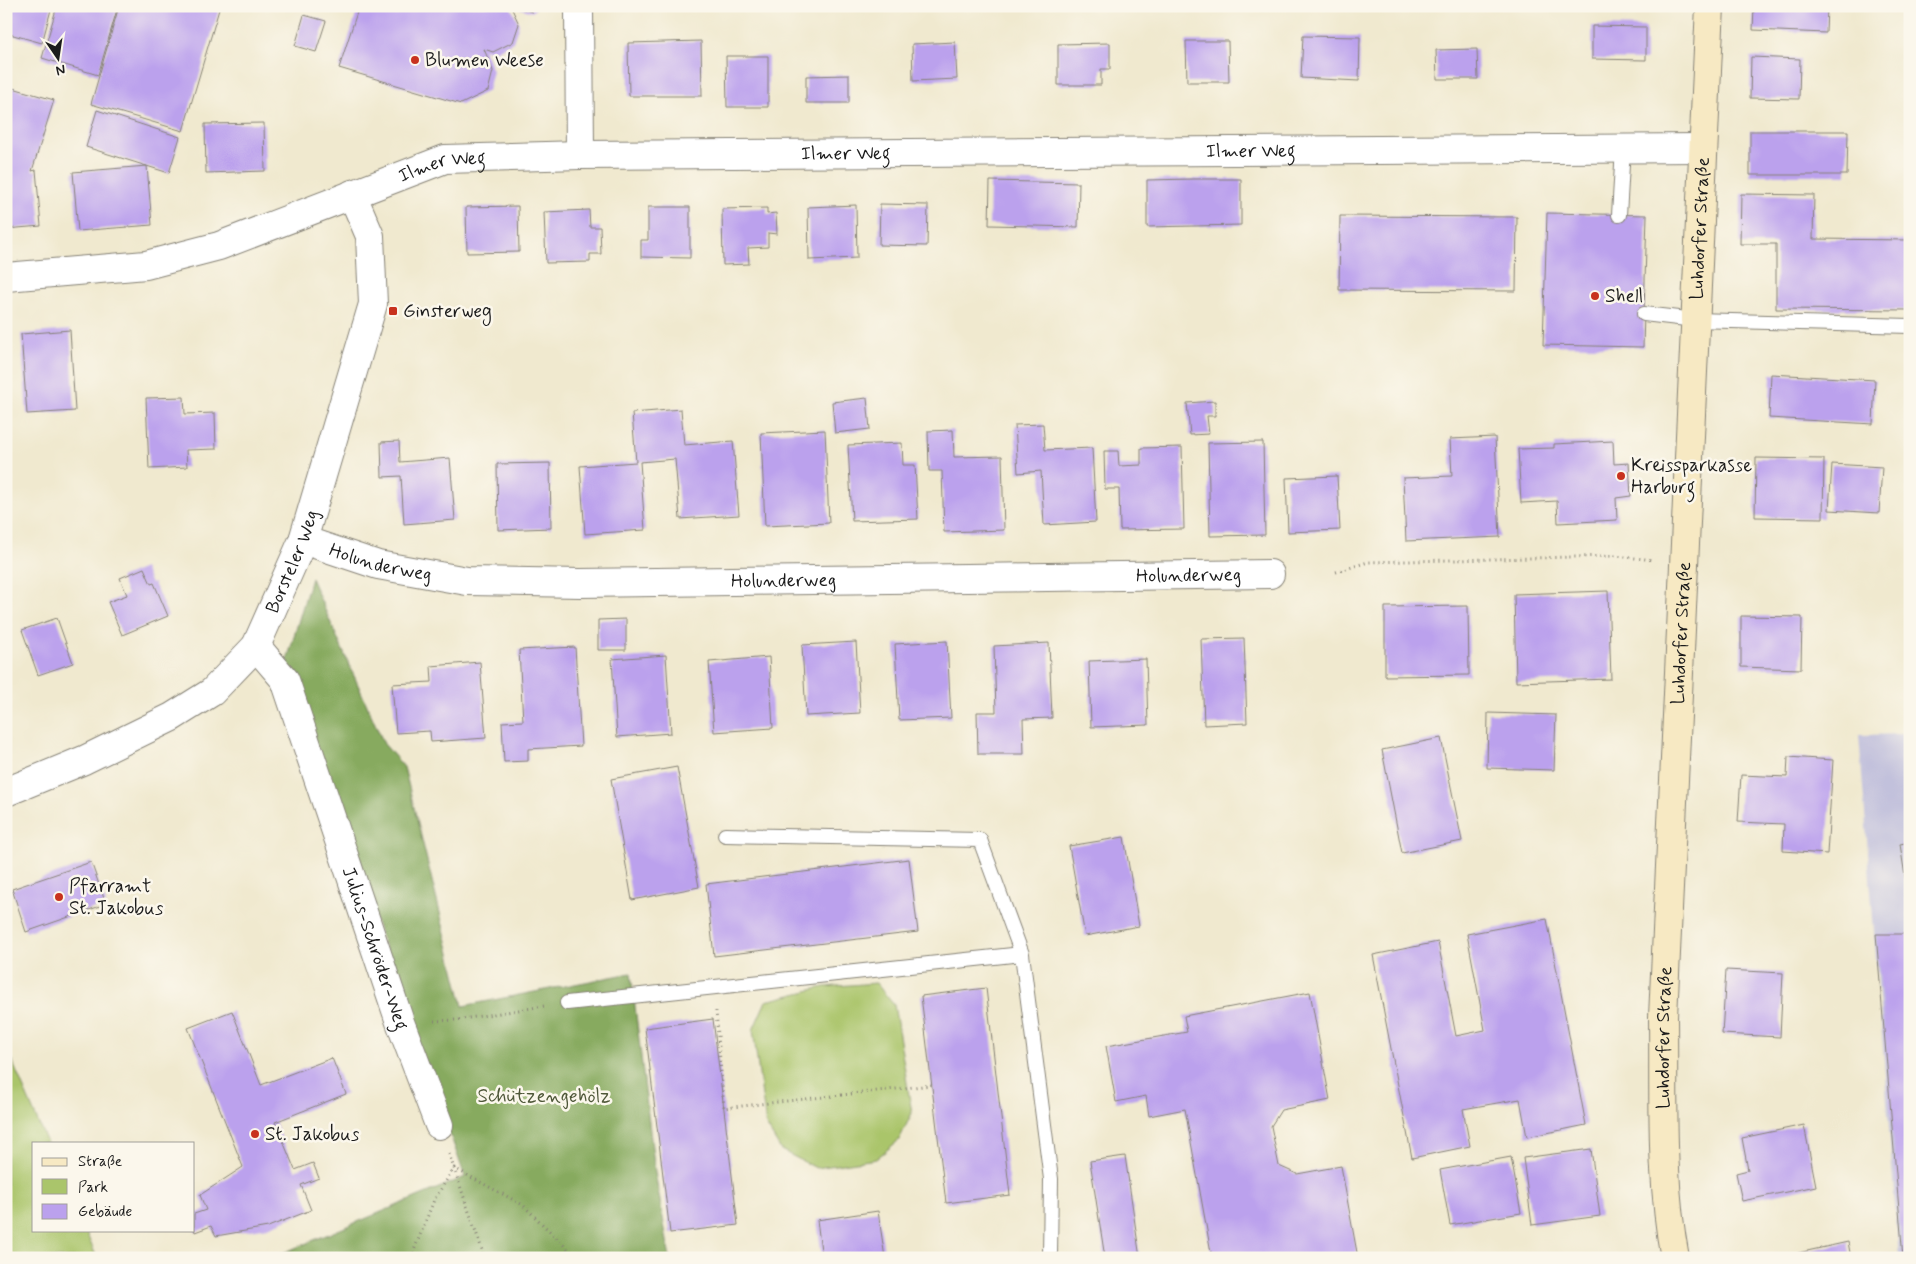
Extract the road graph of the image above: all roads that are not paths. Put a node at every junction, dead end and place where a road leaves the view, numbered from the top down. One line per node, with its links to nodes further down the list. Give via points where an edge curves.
1 (580, 6): 5 (street)
2 (1710, 6): 4 (main road, Luhdorfer Straße)
3 (1623, 148): 4 (street, Ilmer Weg); 5 (street, Ilmer Weg); 7 (lane)
4 (1704, 148): 10 (main road, Luhdorfer Straße)
5 (580, 155): 6 (street, Ilmer Weg, via 445,159)
6 (352, 194): 8 (street, Ilmer Weg, via 220,246 146,264); 12 (street, Borsteler Weg, via 370,236 373,304)
7 (1619, 215)
8 (6, 277)
9 (1644, 314): 10 (lane)
10 (1695, 320): 11 (lane); 21 (main road, Luhdorfer Straße, via 1663,1017 1664,1160)
11 (1910, 326)
12 (303, 540): 13 (street, Holunderweg, via 378,565 467,581 580,583); 14 (street, Borsteler Weg)
13 (1270, 574)
14 (256, 646): 15 (street, Borsteler Weg, via 212,692 172,717 84,760); 19 (street, Julius-Schröder-Weg, via 285,680 400,1022)
15 (6, 792)
16 (725, 835): 17 (lane, via 980,840)
17 (1022, 954): 18 (lane); 20 (lane, via 1051,1180)
18 (567, 1003)
19 (439, 1125)
20 (1050, 1258)
21 (1675, 1258)

